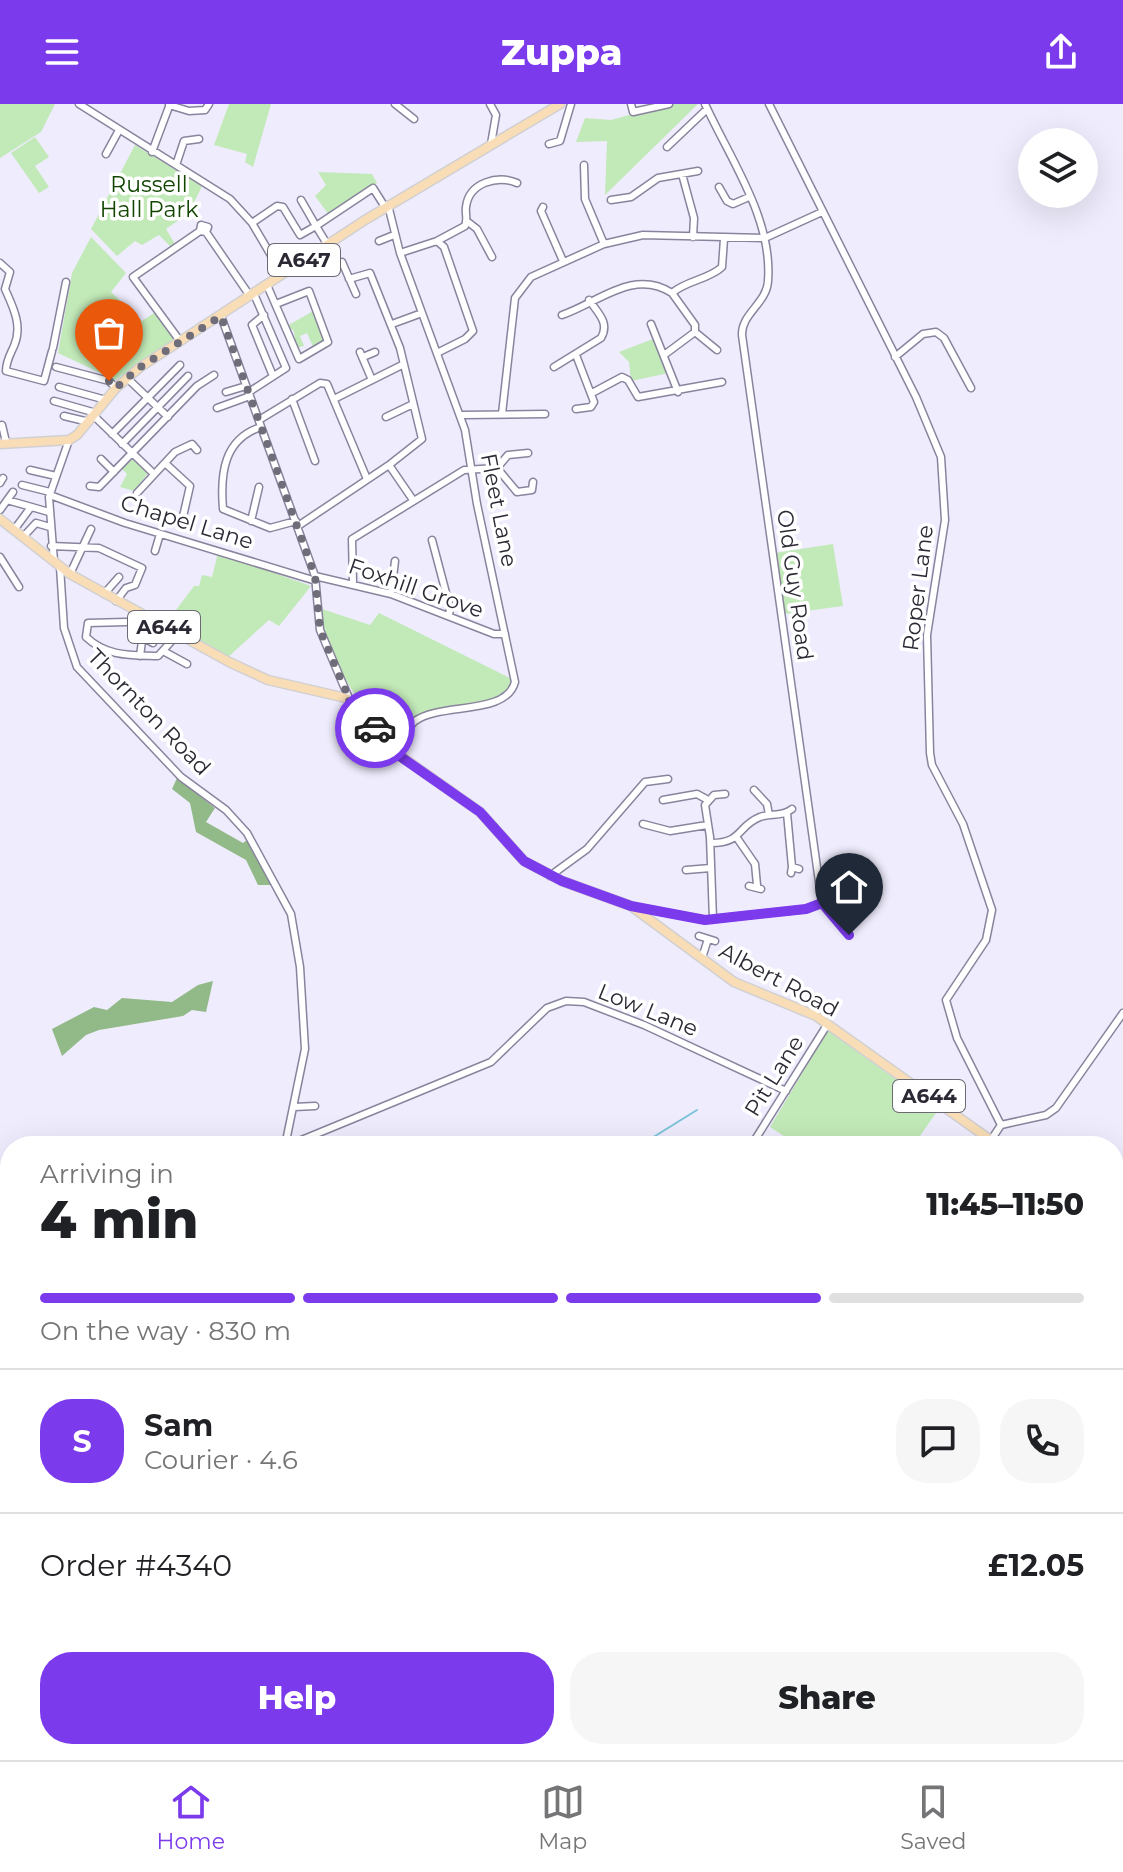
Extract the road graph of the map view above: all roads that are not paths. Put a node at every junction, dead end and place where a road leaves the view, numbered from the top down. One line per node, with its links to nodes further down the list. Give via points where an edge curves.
1 (169, 104): 2 (street, via 189,111 205,110); 19 (street)
2 (209, 104)
3 (395, 104): 13 (street)
4 (490, 104): 16 (street, via 496,115)
5 (560, 104): 16 (main road, A647)
6 (571, 104): 17 (street, via 560,141)
7 (631, 104): 11 (street, via 633,112)
8 (669, 104): 11 (street)
9 (769, 104): 32 (street, Roper Lane)
10 (82, 105): 14 (street)
11 (653, 106)
12 (706, 106): 18 (street); 27 (street, Old Guy Road)
13 (414, 119)
14 (118, 132): 19 (street); 20 (street)
15 (199, 139): 21 (street, via 184,141)
16 (491, 144): 30 (main road, A647)
17 (549, 144)
18 (667, 147)
19 (152, 152): 21 (street)
20 (106, 154)
21 (176, 165): 34 (street, via 230,199)
22 (584, 165): 43 (street, via 585,199)
23 (698, 171): 24 (street)
24 (682, 174): 29 (street, via 658,178 631,197); 37 (street, via 694,218)
25 (517, 183): 33 (street, via 488,180 466,206)
26 (719, 187): 27 (street, via 733,204)
27 (749, 197): 38 (street, Old Guy Road)
28 (301, 200): 35 (street)
29 (611, 200)
30 (386, 206): 35 (street, via 373,188); 36 (street, Fleet Lane); 42 (main road, A647)
31 (543, 207): 46 (street)
32 (822, 212): 38 (street); 73 (street, Roper Lane)
33 (468, 222): 41 (street); 45 (street)
34 (252, 223): 35 (street, via 277,206 283,207 300,235); 49 (street)
35 (316, 226): 42 (street)
36 (394, 235): 40 (street); 44 (street, Fleet Lane)
37 (693, 237): 39 (street); 43 (street, via 658,233)
38 (765, 238): 39 (street); 192 (street, Old Guy Road, via 768,284 743,324 742,335)
39 (724, 239): 53 (street, via 722,267 686,281)
40 (379, 241)
41 (437, 241): 44 (street); 70 (street, via 444,247 473,331)
42 (327, 244): 49 (main road, A647)
43 (604, 244): 46 (street)
44 (400, 253): 60 (street, Fleet Lane)
45 (492, 257)
46 (563, 261): 100 (street, via 531,277 515,298)
47 (342, 262): 50 (street)
48 (0, 263): 51 (street, via 10,272 5,289 17,324 6,371 44,381)
49 (282, 274): 52 (main road, A647)
50 (349, 279): 54 (street); 64 (street, via 370,273)
51 (66, 282)
52 (267, 285): 55 (main road, A647); 58 (street)
53 (672, 293): 57 (street, via 645,284); 66 (street)
54 (356, 294)
55 (252, 295): 61 (street); 63 (main road, A647); 67 (street, via 203,232 133,277)
56 (292, 297): 58 (street); 58 (street, via 309,291 330,340 299,359); 59 (street)
57 (589, 300): 62 (street); 71 (street, via 604,322 604,333)
58 (276, 304)
59 (297, 307)
60 (422, 313): 64 (street); 70 (street, Fleet Lane)
61 (264, 315): 80 (street, via 252,325); 80 (street, via 286,368)
62 (562, 315)
63 (221, 316): 67 (main road, A647); 87 (street)
64 (392, 324): 75 (street)
65 (651, 324): 72 (street)
66 (695, 332): 68 (street); 72 (street)
67 (180, 341): 81 (main road, A647)
68 (717, 350)
69 (375, 352): 82 (street, via 361,354)
70 (437, 353): 102 (street, Fleet Lane)
71 (576, 355): 77 (street); 90 (street)
72 (664, 355): 89 (street)
73 (895, 357): 86 (street, via 923,334 936,332 968,375); 205 (street, Roper Lane, via 944,470 945,520 928,619 932,765 957,808 992,910 986,940 948,993 947,1010)
74 (180, 365): 91 (street)
75 (402, 365): 82 (street); 96 (street)
76 (56, 367): 85 (street, via 109,381)
77 (554, 367)
78 (214, 375): 105 (street)
79 (188, 376): 97 (street)
80 (273, 376): 87 (street)
81 (127, 378): 85 (main road, A647); 91 (street)
82 (372, 380): 93 (street)
83 (722, 382): 89 (street)
84 (59, 387): 94 (street)
85 (116, 388): 94 (main road, A647)
86 (971, 388)
87 (248, 391): 88 (street); 98 (street); 107 (street)
88 (226, 392)
89 (678, 392): 90 (street, via 638,397 622,377)
90 (592, 393): 99 (street, via 591,407)
91 (148, 398): 97 (street); 109 (street)
92 (292, 399): 93 (street, via 323,383); 107 (street); 119 (street)
93 (334, 399): 128 (street)
94 (106, 400): 104 (main road, A647)
95 (54, 401): 104 (street)
96 (411, 405): 106 (street); 121 (street, via 422,439)
97 (158, 407): 105 (street); 112 (street)
98 (217, 408)
99 (576, 409)
100 (502, 414): 101 (street); 102 (street)
101 (545, 414)
102 (461, 415): 122 (street, Fleet Lane)
103 (64, 416): 104 (street)
104 (93, 417): 109 (street); 110 (main road, A647)
105 (168, 417): 116 (street)
106 (386, 417)
107 (260, 423): 114 (street); 144 (street, via 231,448 222,505)
108 (2, 425): 111 (street)
109 (112, 434): 112 (street)
110 (69, 440): 111 (main road); 127 (street, Thornton Road)
111 (3, 443)
112 (122, 444): 116 (street)
113 (197, 450): 120 (street, via 192,444)
114 (270, 452): 117 (street); 145 (street)
115 (528, 453): 123 (street, via 508,455)
116 (132, 454): 125 (street); 126 (street)
117 (262, 456)
118 (101, 459): 125 (street)
119 (315, 461)
120 (165, 463): 126 (street); 143 (street, via 190,486)
121 (389, 465): 128 (street); 137 (street)
122 (472, 467): 123 (street); 137 (street); 169 (street, Fleet Lane)
123 (497, 468): 131 (street, via 517,492)
124 (30, 470): 127 (street)
125 (114, 472): 130 (street, via 99,487)
126 (153, 473): 135 (street)
127 (56, 476): 134 (street, Thornton Road)
128 (367, 479): 145 (street)
129 (22, 485): 134 (street, Chapel Lane)
130 (90, 486)
131 (533, 488)
132 (261, 491): 144 (street)
133 (13, 492): 136 (street)
134 (50, 493): 140 (street, Thornton Road); 150 (street, Chapel Lane)
135 (137, 493)
136 (7, 500): 138 (street); 139 (street)
137 (413, 500): 162 (street, via 352,539)
138 (31, 507): 140 (street); 149 (street)
139 (0, 510)
140 (49, 512): 147 (street, Thornton Road)
141 (163, 516): 143 (street)
142 (0, 519): 149 (main road, A644)
143 (182, 521): 146 (street)
144 (251, 521): 145 (street, via 273,529)
145 (297, 523): 161 (street)
146 (192, 524)
147 (50, 527): 151 (street, via 36,523); 154 (street, Thornton Road)
148 (91, 529): 153 (street)
149 (14, 530): 151 (main road, A644)
150 (160, 534): 155 (street); 161 (street, Chapel Lane)
151 (23, 537): 158 (main road, A644)
152 (432, 540): 167 (street)
153 (82, 545): 154 (street); 159 (street); 166 (street, via 142,568)
154 (51, 546): 158 (street, Thornton Road)
155 (155, 551)
156 (0, 557): 163 (street)
157 (395, 561): 165 (street)
158 (57, 564): 159 (main road, A644); 204 (street, Thornton Road, via 66,639 77,667 181,777 235,820 273,877 296,931 305,1049)
159 (70, 574): 164 (main road, A644)
160 (119, 577): 164 (street)
161 (316, 578): 162 (street, Foxhill Grove); 175 (street, via 320,630)
162 (353, 583): 165 (street, Foxhill Grove)
163 (19, 587)
164 (104, 594): 166 (main road, A644)
165 (391, 594): 167 (street, Foxhill Grove)
166 (116, 601): 170 (main road, A644)
167 (449, 616): 169 (street, Foxhill Grove)
168 (126, 622): 173 (street, via 87,622 86,637 126,657)
169 (505, 634): 176 (street, Fleet Lane, via 515,682 509,695 417,720)
170 (177, 635): 172 (street); 175 (main road, A644, via 268,680)
171 (153, 643): 173 (street, via 142,641)
172 (165, 652): 173 (street); 174 (street)
173 (140, 656)
174 (187, 664)
175 (346, 698): 176 (main road, A644)
176 (398, 754): 190 (main road, Albert Road / A644, via 480,812 524,861)
177 (668, 779): 190 (street, via 645,782 587,849)
178 (763, 786): 182 (street, via 756,792)
179 (722, 796): 181 (street)
180 (662, 798): 181 (street, via 697,794)
181 (708, 800): 184 (street)
182 (769, 815): 185 (street, via 756,819); 189 (street, via 789,811)
183 (642, 824): 184 (street, via 670,831)
184 (707, 825): 186 (street)
185 (737, 838): 186 (street); 191 (street, via 755,864)
186 (711, 843): 187 (street)
187 (711, 868): 188 (street); 195 (street)
188 (686, 870)
189 (794, 870)
190 (550, 876): 193 (main road, Albert Road / A644)
191 (755, 887)
192 (822, 903): 195 (street); 197 (street)
193 (631, 906): 194 (street); 196 (main road, Albert Road / A644)
194 (671, 912): 195 (street); 196 (street)
195 (713, 919)
196 (661, 929): 199 (main road, Albert Road / A644)
197 (849, 935)
198 (699, 936): 199 (street, via 712,940)
199 (702, 958): 201 (main road, Albert Road / A644, via 734,982)
200 (1123, 1013): 205 (street, via 1056,1108)
201 (827, 1025): 202 (street, Pit Lane); 209 (main road, Albert Road / A644)
202 (786, 1091): 207 (street, Low Lane, via 725,1058 609,1011 566,1001 547,1008 491,1062); 208 (street, Pit Lane)
203 (315, 1106): 204 (street)
204 (294, 1107): 206 (street, Thornton Road)
205 (1001, 1125): 210 (street)
206 (288, 1136)
207 (310, 1136)
208 (757, 1136)
209 (987, 1136)
210 (999, 1136)

